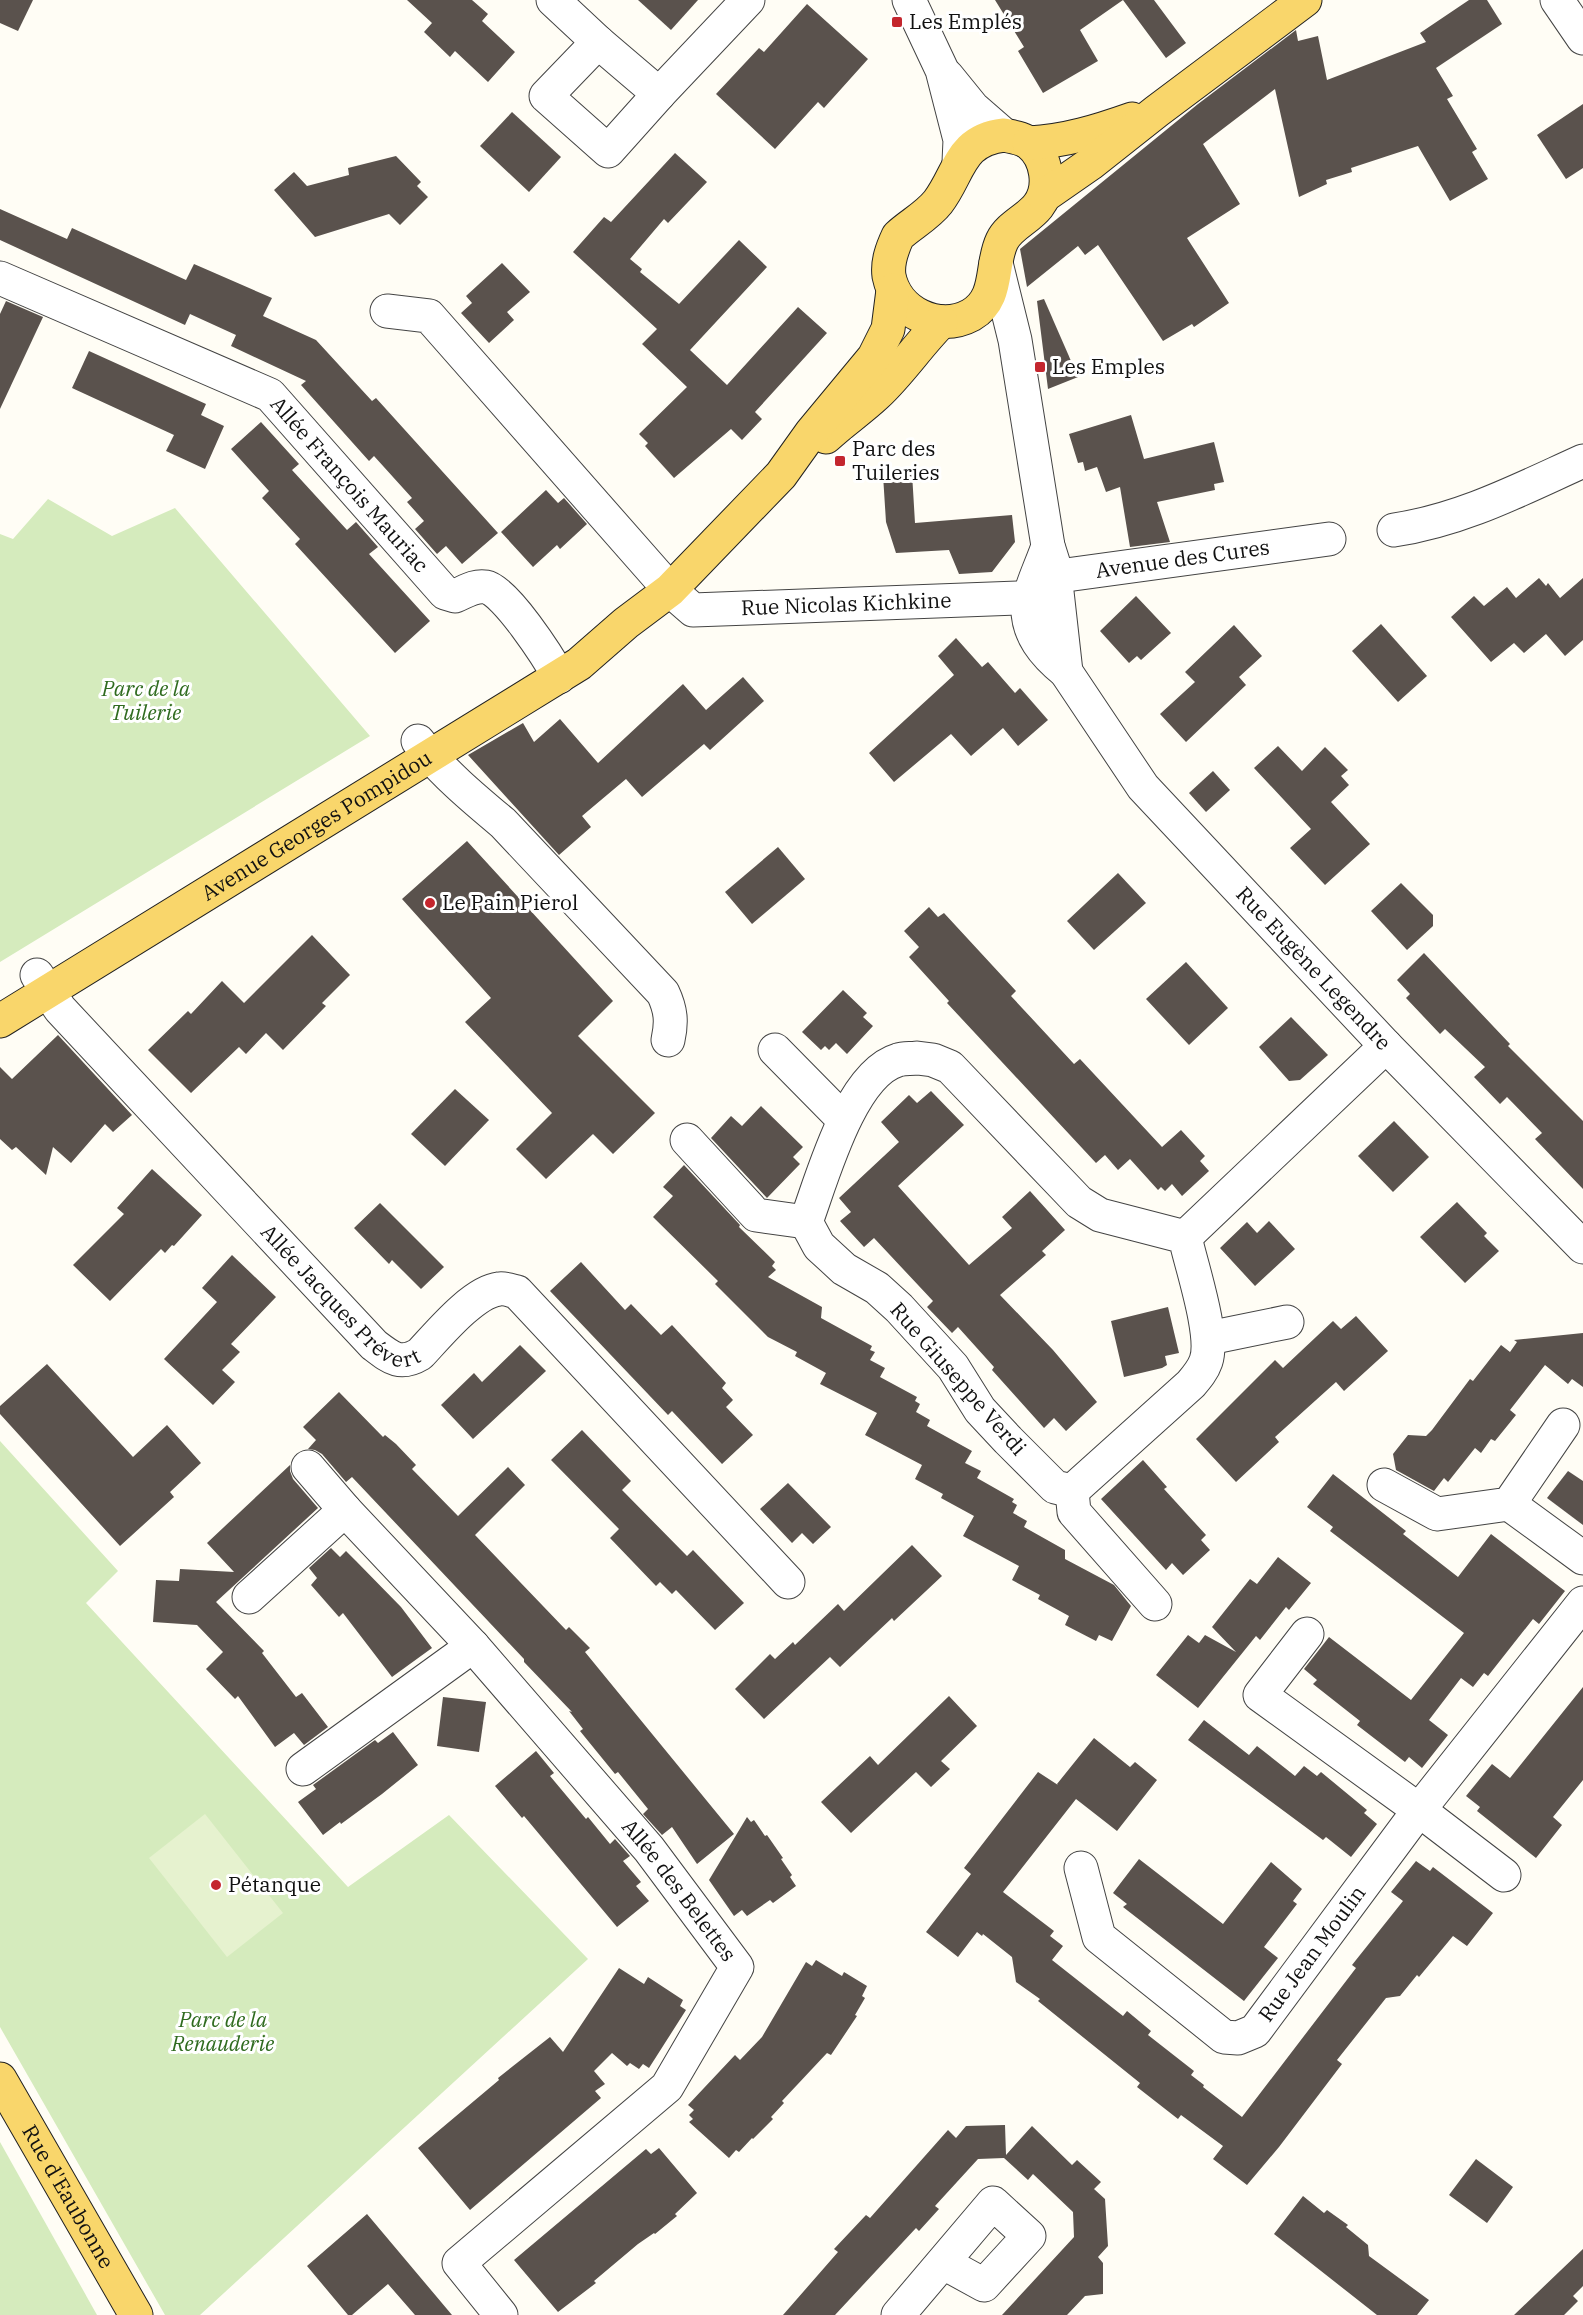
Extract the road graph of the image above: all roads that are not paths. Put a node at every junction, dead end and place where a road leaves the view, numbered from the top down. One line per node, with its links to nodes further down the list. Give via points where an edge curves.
1 (553, 0): 7 (street)
2 (748, 0): 9 (street)
3 (909, 0): 8 (street)
4 (1305, 0): 10 (main road, Avenue Georges Pompidou)
5 (1557, 0): 6 (street)
6 (1583, 38)
7 (598, 42): 9 (street); 9 (street, via 546,96 608,151)
8 (942, 70): 11 (street, via 973,108); 12 (street, via 960,140)
9 (659, 94)
10 (1157, 111): 11 (main road, Avenue Georges Pompidou, via 1056,142); 13 (main road, Avenue Georges Pompidou)
11 (1017, 139): 12 (main road, Avenue Georges Pompidou, via 991,136 971,148); 13 (main road, via 1041,157 1046,173)
12 (959, 162): 16 (main road, Avenue Georges Pompidou, via 937,203 898,236 889,259)
13 (1044, 196): 14 (main road, Avenue Georges Pompidou, via 1038,207 1004,237)
14 (996, 263): 18 (main road, Avenue Georges Pompidou, via 994,285 979,309); 19 (street, Rue Eugène Legendre)
15 (0, 278): 26 (street, Allée François Mauriac, via 270,395 445,593 455,596 475,587 489,587 502,596)
16 (893, 290): 18 (main road, via 920,318); 21 (main road, Avenue Georges Pompidou, via 888,328 874,357)
17 (387, 311): 25 (street, via 429,316)
18 (956, 319): 19 (street, via 995,325); 21 (main road, Avenue Georges Pompidou, via 875,397)
19 (1015, 339): 24 (street, Rue Eugène Legendre, via 1054,565)
20 (1583, 461): 22 (street, via 1476,510)
21 (781, 475): 25 (main road, Avenue Georges Pompidou)
22 (1394, 530)
23 (1329, 539): 24 (street, Avenue des Cures)
24 (1040, 586): 25 (street, Rue Nicolas Kichkine, via 1018,598 693,610); 32 (street, Rue Eugène Legendre, via 1066,672 1143,787)
25 (670, 590): 26 (main road, Avenue Georges Pompidou, via 579,664)
26 (555, 668): 27 (main road, Avenue Georges Pompidou)
27 (424, 748): 28 (main road, Avenue Georges Pompidou); 31 (street, via 503,823 663,993 671,1021)
28 (42, 983): 29 (main road, Avenue Georges Pompidou); 30 (main road, Avenue Georges Pompidou); 48 (street, Allée Jacques Prévert, via 60,1009 387,1356 410,1360 487,1292 501,1288 517,1292)
29 (0, 998)
30 (0, 1021)
31 (668, 1040)
32 (1386, 1046): 37 (street); 38 (street, Rue Eugène Legendre)
33 (774, 1050): 34 (street)
34 (844, 1120): 36 (street); 37 (street, via 860,1091 881,1070 898,1060 933,1059 950,1067 1079,1202 1100,1215)
35 (687, 1140): 36 (street, via 756,1215)
36 (806, 1222): 44 (street, Rue Giuseppe Verdi, via 819,1246 899,1308 953,1368 981,1410 1008,1440 1055,1487)
37 (1185, 1237): 40 (street)
38 (1583, 1247)
39 (1287, 1322): 40 (street)
40 (1209, 1338): 44 (street, via 1207,1359 1191,1384)
41 (1563, 1425): 45 (street)
42 (308, 1467): 46 (street, Allée des Belettes)
43 (1384, 1485): 45 (street, via 1437,1514)
44 (1072, 1491): 51 (street, via 1074,1512)
45 (1509, 1504): 47 (street)
46 (345, 1510): 49 (street); 53 (street, Allée des Belettes)
47 (1583, 1558)
48 (788, 1582)
49 (249, 1597)
50 (1583, 1603): 55 (street, Rue Jean Moulin)
51 (1155, 1604)
52 (1306, 1634): 55 (street, via 1260,1695)
53 (473, 1646): 54 (street); 61 (street, Allée des Belettes, via 649,1849 737,1967 667,2087 459,2263)
54 (303, 1768)
55 (1419, 1810): 56 (street, Rue Jean Moulin, via 1255,2031 1238,2038 1224,2037 1099,1937); 57 (street)
56 (1081, 1868)
57 (1504, 1875)
58 (0, 2079): 60 (main road, Rue d'Eaubonne)
59 (944, 2263): 62 (street)
60 (136, 2315)
61 (501, 2315)
62 (898, 2315)

